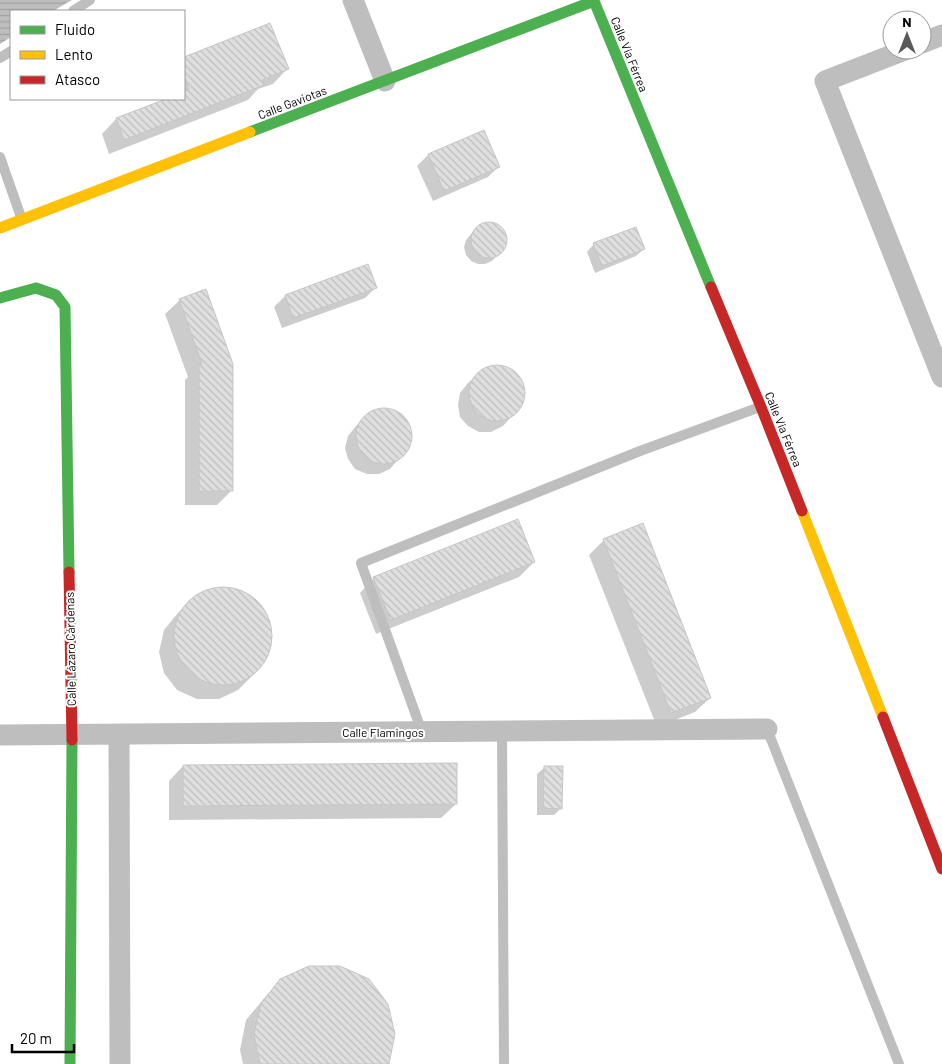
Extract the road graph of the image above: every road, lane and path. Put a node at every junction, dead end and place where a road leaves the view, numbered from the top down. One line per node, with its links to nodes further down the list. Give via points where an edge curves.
1 (90, 0): 4 (lane)
2 (354, 0): 6 (street)
3 (594, 1): 6 (street, Calle Gaviotas); 12 (street, Calle Vía Férrea)
4 (74, 10)
5 (882, 59): 11 (street, via 826,81)
6 (385, 81): 8 (street, Calle Gaviotas)
7 (0, 157): 8 (lane)
8 (22, 220): 9 (street, Calle Gaviotas)
9 (0, 228)
10 (0, 298): 16 (street, Calle Lázaro Cárdenas, via 36,288 56,294 65,307)
11 (942, 377)
12 (761, 407): 14 (lane, via 640,451 361,563); 19 (street, Calle Vía Férrea)
13 (767, 729): 15 (street, Calle Flamingos); 23 (lane)
14 (422, 732): 15 (street, Calle Flamingos); 17 (street, Calle Flamingos)
15 (502, 732): 22 (lane)
16 (72, 735): 17 (street, Calle Flamingos); 18 (street, Calle Flamingos); 20 (street, Calle Lázaro Cárdenas)
17 (119, 735): 21 (street)
18 (0, 736)
19 (942, 870)
20 (70, 1064)
21 (120, 1064)
22 (504, 1064)
23 (899, 1064)

